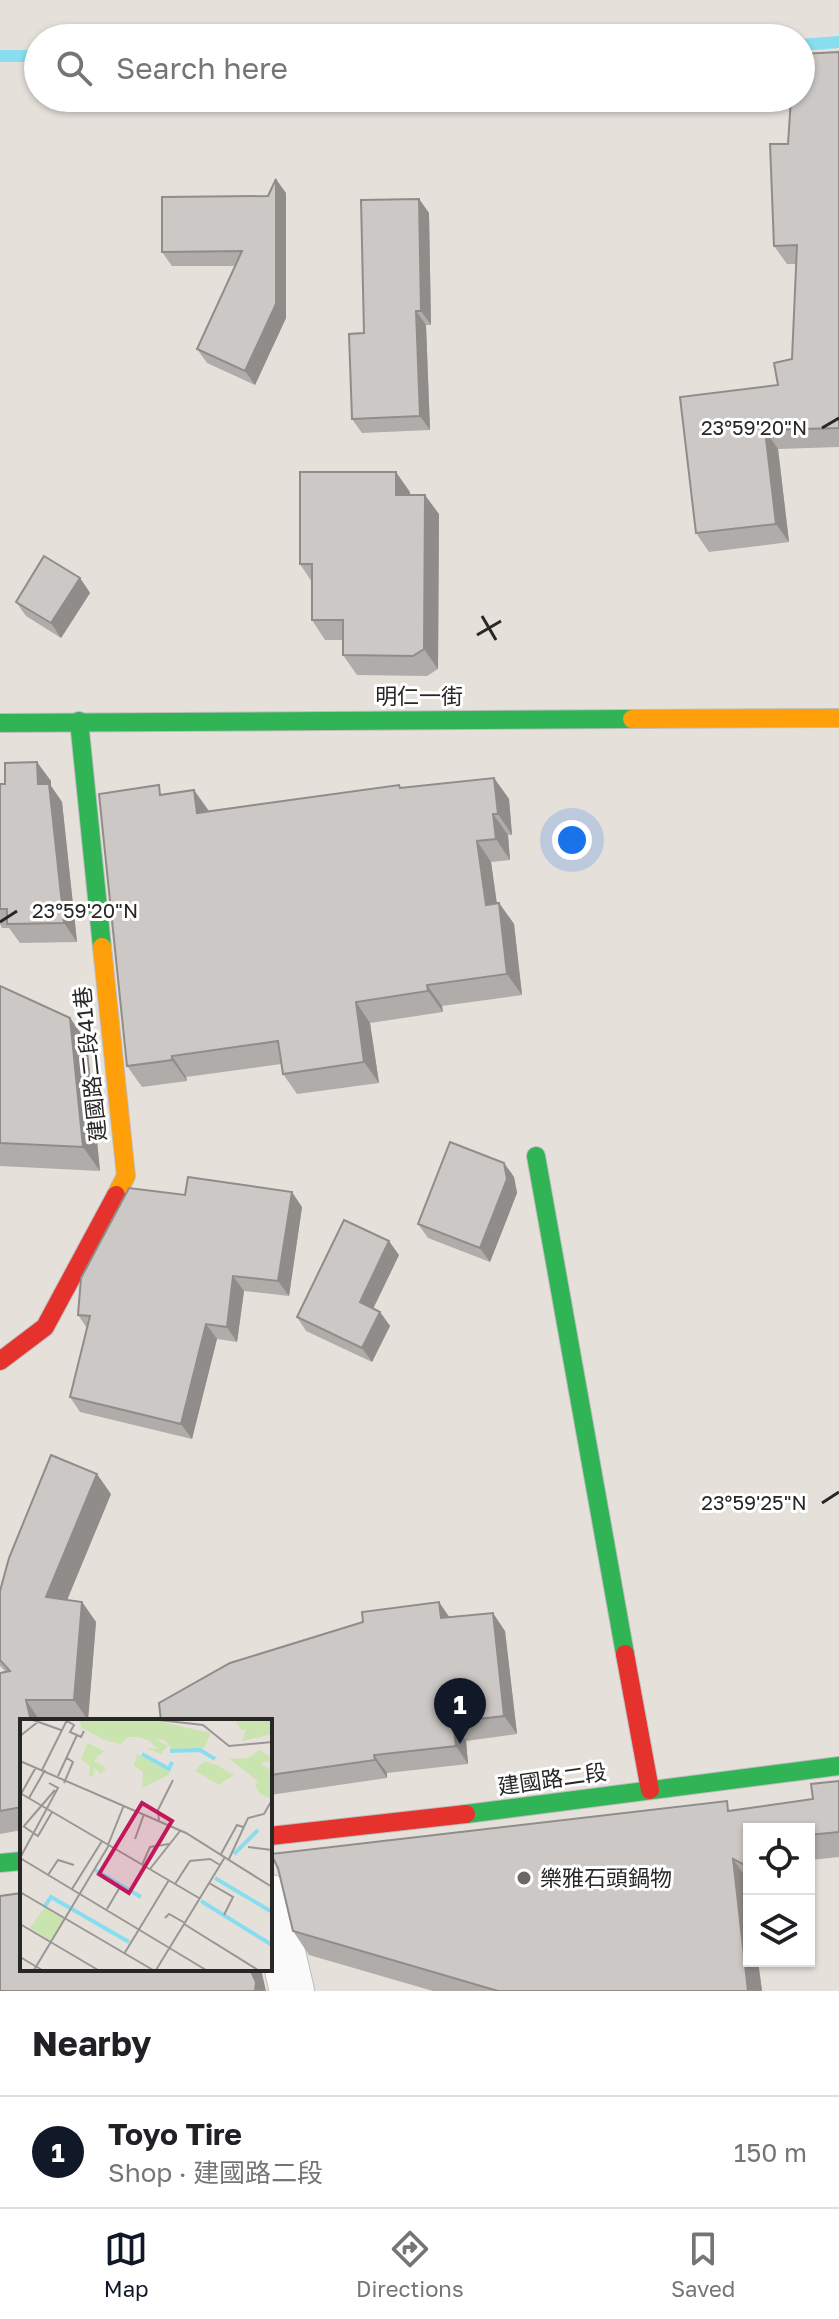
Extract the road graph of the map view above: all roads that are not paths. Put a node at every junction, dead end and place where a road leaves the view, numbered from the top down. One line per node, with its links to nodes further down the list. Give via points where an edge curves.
1 (839, 718): 2 (street, 明仁一街)
2 (79, 721): 3 (street, 明仁一街); 5 (street, 建國路二段41巷, via 126,1176 45,1327)
3 (0, 723)
4 (536, 1156): 7 (street)
5 (0, 1361)
6 (839, 1766): 7 (street, 建國路二段)
7 (650, 1790): 8 (street, 建國路二段)
8 (272, 1836)
9 (20, 1861): 10 (street)
10 (0, 1863)
11 (272, 1906): 12 (street)
12 (292, 1991)

